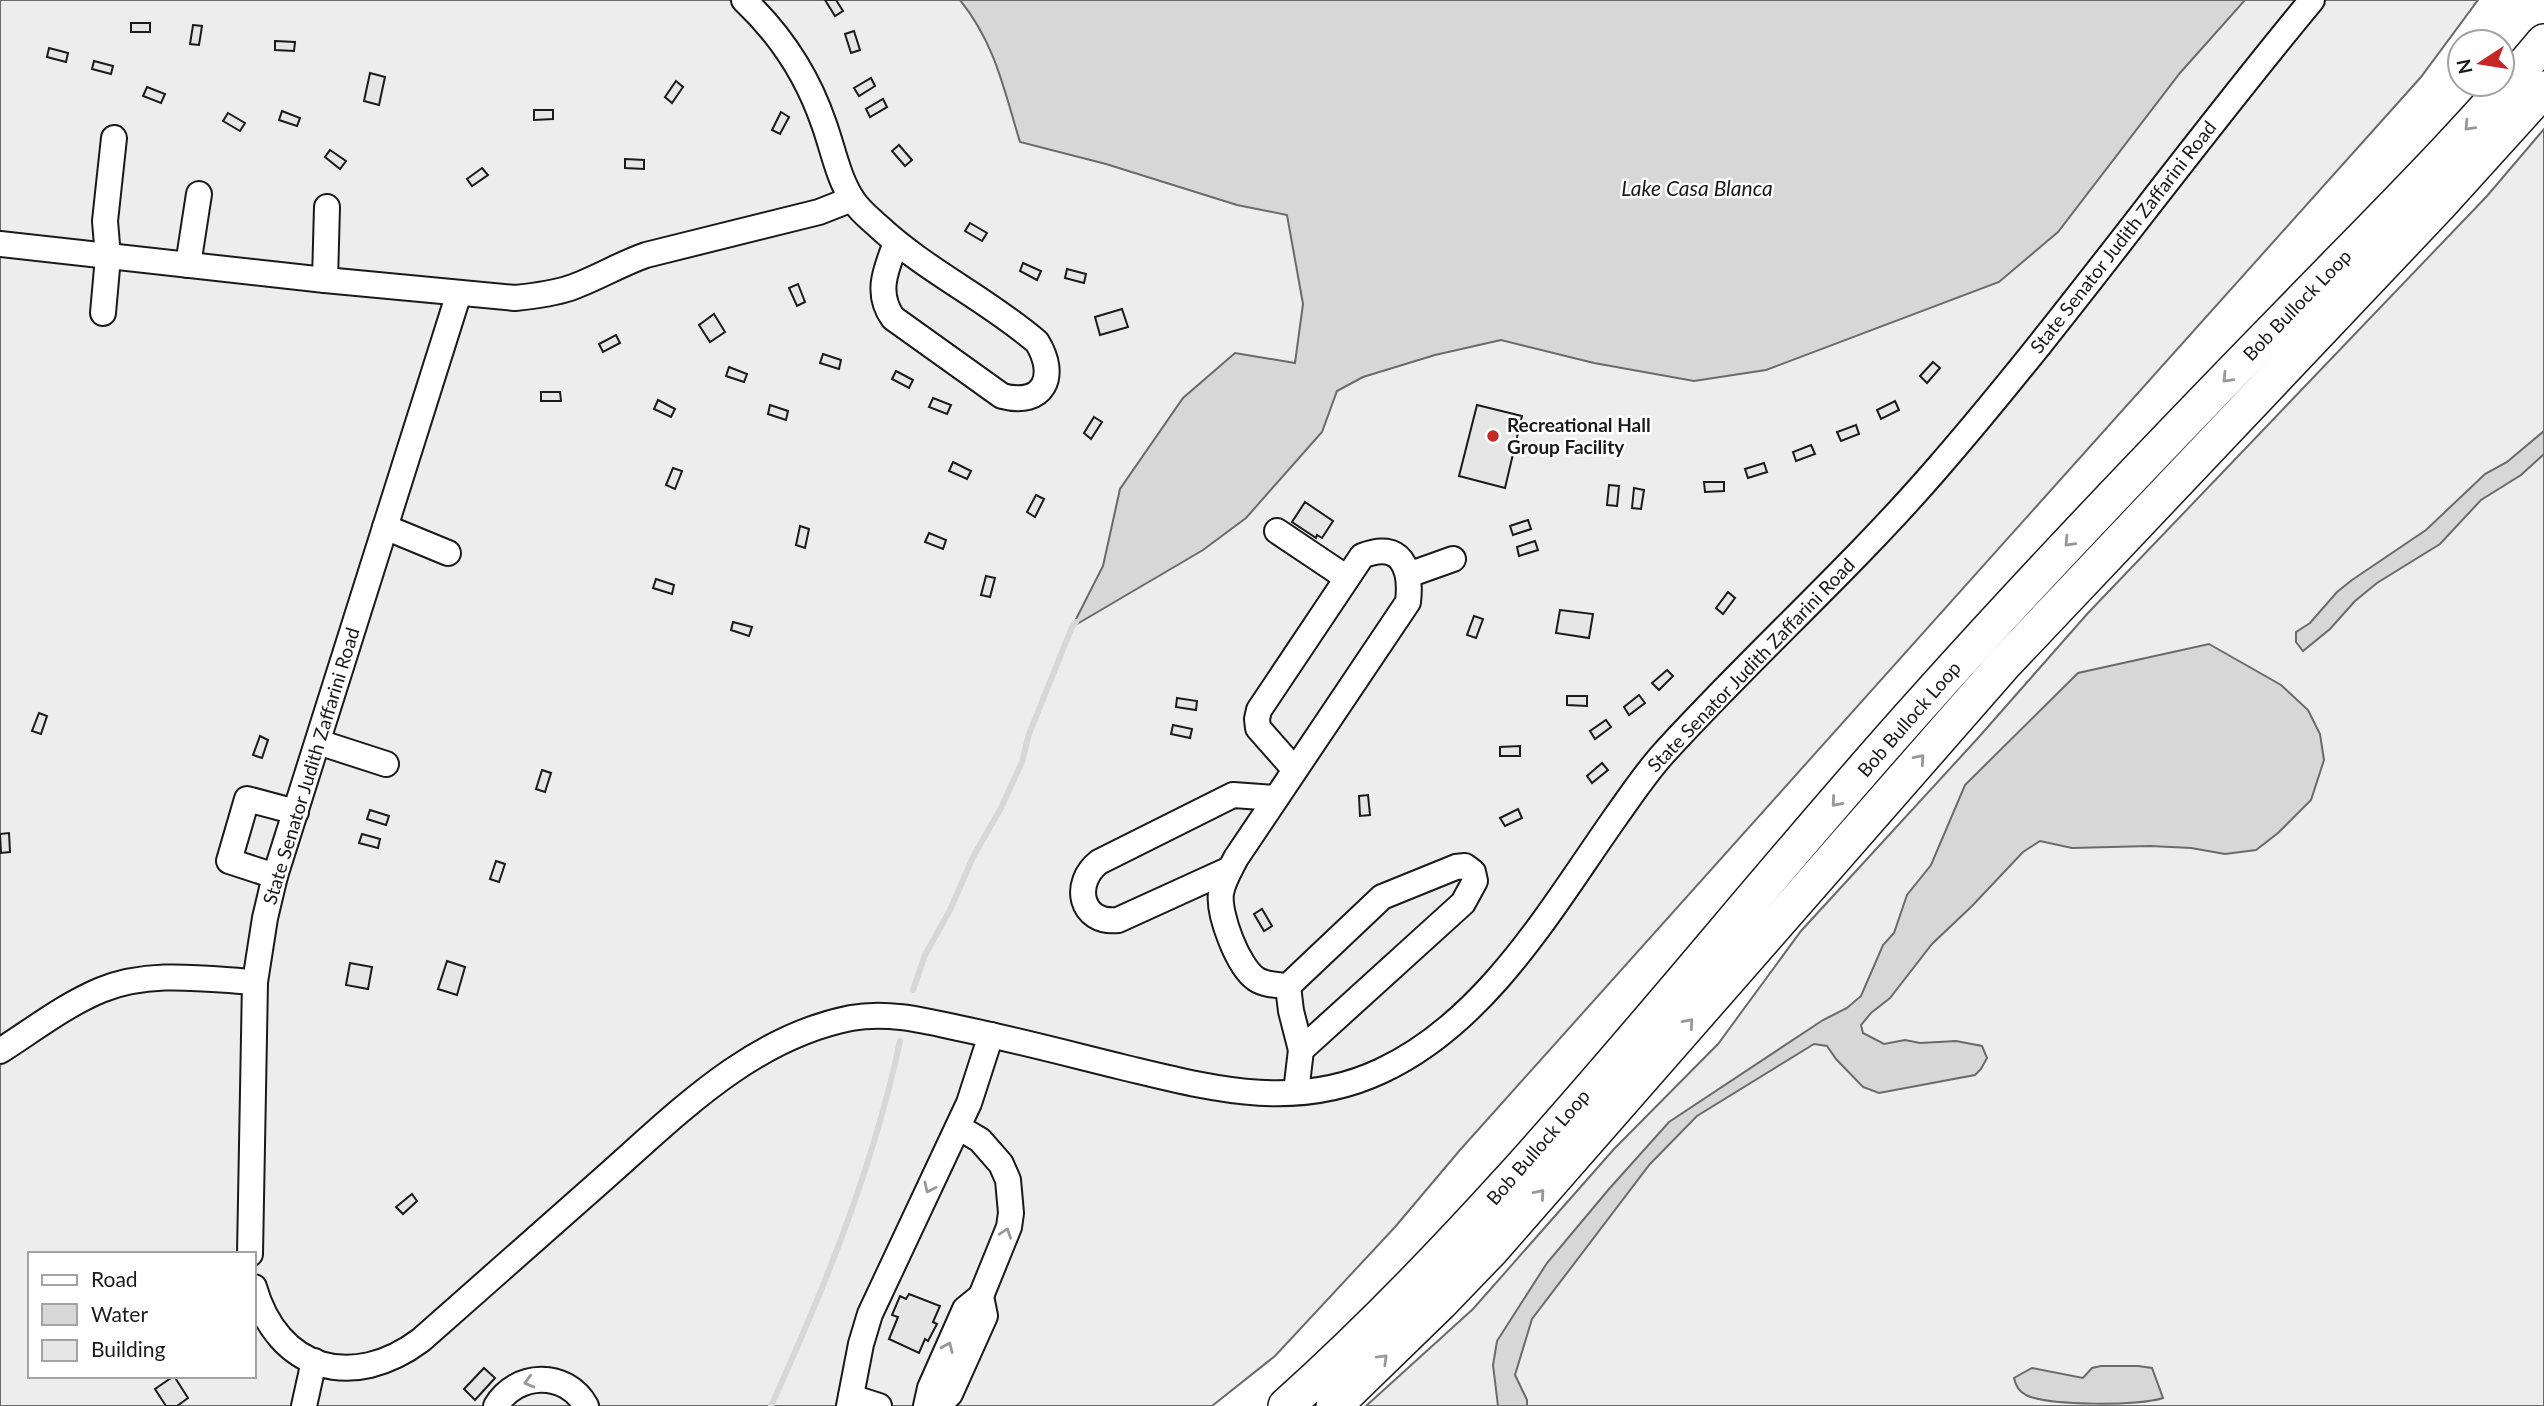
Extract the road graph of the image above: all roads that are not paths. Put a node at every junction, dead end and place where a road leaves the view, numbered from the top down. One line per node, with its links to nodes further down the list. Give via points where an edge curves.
1 (744, 0): 7 (street, via 786,47 802,75)
2 (2312, 0): 34 (street, State Senator Judith Zaffarini Road, via 1937,468 1660,758 1525,944 1478,1000 1447,1030 1386,1069 1345,1085)
3 (2544, 42): 47 (highway, Bob Bullock Loop, one-way to 47, via 2413,186 2095,514 1946,676 1447,1250)
4 (2544, 89): 48 (highway, Bob Bullock Loop, one-way to 4, via 1492,1249 2004,664)
5 (114, 138): 11 (street, via 105,221)
6 (199, 194): 12 (street)
7 (852, 199): 9 (street); 14 (street, via 819,212 646,255 551,293 515,298)
8 (327, 207): 13 (street)
9 (895, 243): 9 (street, via 882,293 893,318 1002,396 1027,398 1041,390 1046,365 1037,342)
10 (0, 244): 11 (street)
11 (108, 257): 12 (street); 15 (street)
12 (188, 265): 13 (street)
13 (325, 279): 14 (street)
14 (459, 293): 16 (street, State Senator Judith Zaffarini Road)
15 (103, 313)
16 (386, 527): 18 (street); 22 (street, State Senator Judith Zaffarini Road)
17 (1278, 531): 21 (street)
18 (448, 552)
19 (1454, 559): 20 (street)
20 (1408, 575): 21 (street, via 1399,558 1389,551 1376,551 1362,556); 24 (street, via 1408,602)
21 (1347, 578): 24 (street, via 1259,710 1258,728)
22 (318, 742): 23 (street); 26 (street, State Senator Judith Zaffarini Road)
23 (386, 764)
24 (1295, 770): 25 (street)
25 (1276, 798): 27 (street); 27 (street, via 1233,795 1099,862 1084,879 1083,894 1098,917 1118,920)
26 (296, 812): 28 (street, State Senator Judith Zaffarini Road); 28 (street, via 247,799 229,861)
27 (1230, 869): 30 (street, via 1221,902 1240,961 1257,980)
28 (275, 876): 29 (street, State Senator Judith Zaffarini Road)
29 (255, 982): 33 (street, via 163,977 116,985 73,1004); 36 (street, State Senator Judith Zaffarini Road)
30 (1288, 986): 32 (street); 32 (street, via 1387,893 1456,867 1473,872 1475,881 1463,903)
31 (991, 1035): 34 (street, State Senator Judith Zaffarini Road, via 1220,1090); 35 (street); 39 (street, State Senator Judith Zaffarini Road, via 870,1015 771,1046 694,1100 406,1351 365,1367)
32 (1301, 1050): 34 (street)
33 (0, 1051)
34 (1297, 1093)
35 (958, 1127): 38 (street, one-way to 35, via 1009,1227 1011,1197 996,1156); 40 (street, one-way to 40, via 870,1314)
36 (250, 1252)
37 (256, 1294): 39 (street, State Senator Judith Zaffarini Road, via 269,1323 298,1353)
38 (981, 1296): 45 (street, one-way to 38, via 965,1309); 46 (street, via 985,1316 950,1394)
39 (314, 1361): 41 (street)
40 (850, 1401): 44 (street)
41 (304, 1406)
42 (496, 1406): 43 (street, one-way to 42, via 570,1387 538,1378 508,1391)
43 (586, 1406)
44 (879, 1406)
45 (926, 1406)
46 (938, 1406)
47 (1286, 1406)
48 (1334, 1406)

